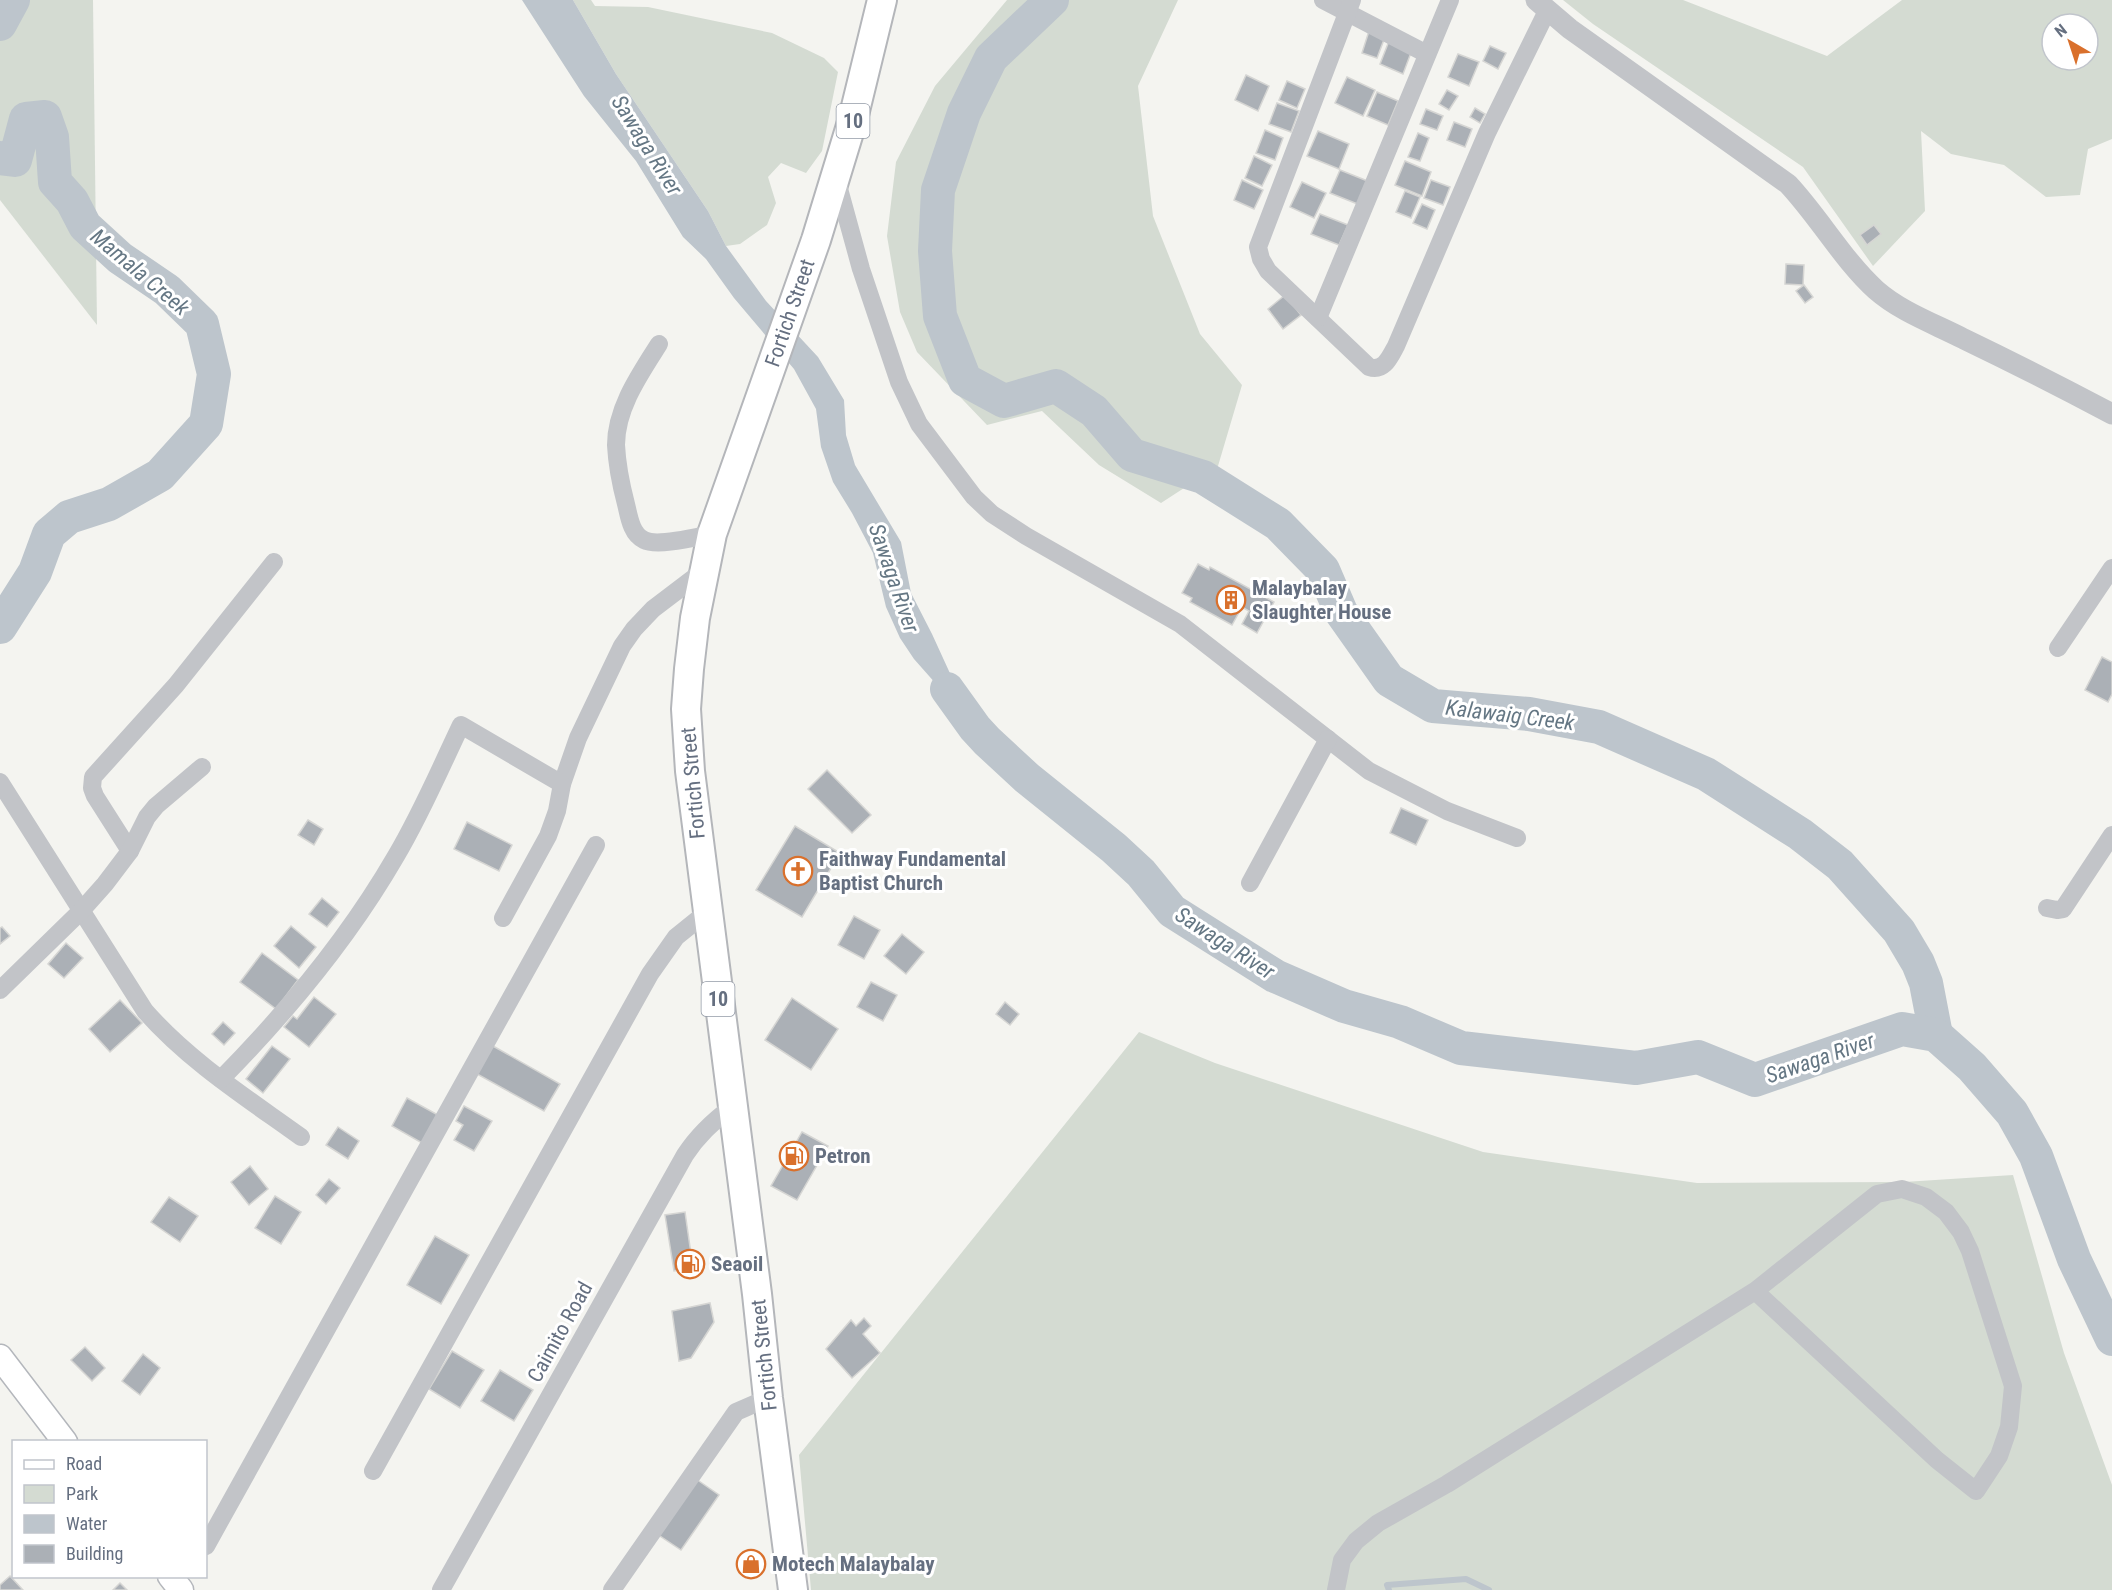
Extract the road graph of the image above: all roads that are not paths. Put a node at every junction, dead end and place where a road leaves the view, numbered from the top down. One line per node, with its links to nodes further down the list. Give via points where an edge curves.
1 (882, 0): 7 (highway, Fortich Street / 10)
2 (1323, 0): 5 (street)
3 (1450, 0): 6 (street)
4 (1542, 5): 8 (street, via 1387,361 1378,369 1369,367); 10 (street, via 1788,184 1860,274 1900,308)
5 (1350, 6): 6 (street); 8 (street, via 1258,248 1268,271)
6 (1427, 54): 8 (street)
7 (835, 176): 11 (highway, Fortich Street / 10); 16 (street, via 899,382 918,424 974,498 1026,536 1180,624)
8 (1318, 318)
9 (659, 344): 11 (street, via 622,411 616,443 631,523 643,540 654,543)
10 (2112, 414)
11 (712, 534): 14 (highway, Fortich Street / 10)
12 (274, 562): 23 (street, via 176,685 93,777 95,796)
13 (2112, 568): 15 (street)
14 (704, 571): 19 (street, via 653,609 622,646 592,706); 27 (highway, Fortich Street / 10, via 686,709)
15 (2058, 648)
16 (1328, 739): 21 (street, via 1391,784); 24 (street)
17 (202, 767): 23 (street, via 156,806)
18 (0, 782): 26 (street)
19 (562, 784): 28 (street, via 548,836); 30 (street, via 461,725 397,855 365,906 301,992)
20 (2112, 835): 25 (street, via 2063,909)
21 (1517, 838)
22 (596, 845): 38 (street)
23 (130, 851): 26 (street)
24 (1250, 883)
25 (2047, 908)
26 (81, 911): 29 (street); 30 (street, via 146,1011 168,1037)
27 (707, 912): 31 (highway, Fortich Street / 10); 37 (street, via 676,937 650,974)
28 (503, 918)
29 (0, 990)
30 (221, 1079): 32 (street)
31 (732, 1107): 35 (highway, Fortich Street / 10); 41 (street, Caimito Road, via 698,1136 685,1155)
32 (301, 1137)
33 (1755, 1291): 33 (street, via 1937,1460 1976,1491 1999,1456 2009,1427 2013,1386 1970,1251 1946,1212 1926,1197 1902,1189 1876,1194); 44 (street, via 1448,1484 1378,1523 1356,1541 1342,1560)
34 (0, 1357): 36 (main road)
35 (768, 1398): 42 (street, via 736,1412); 43 (highway, Fortich Street / 10)
36 (63, 1440)
37 (373, 1471)
38 (207, 1544)
39 (172, 1578): 40 (main road)
40 (181, 1590)
41 (441, 1590)
42 (612, 1590)
43 (793, 1590)
44 (1336, 1590)

